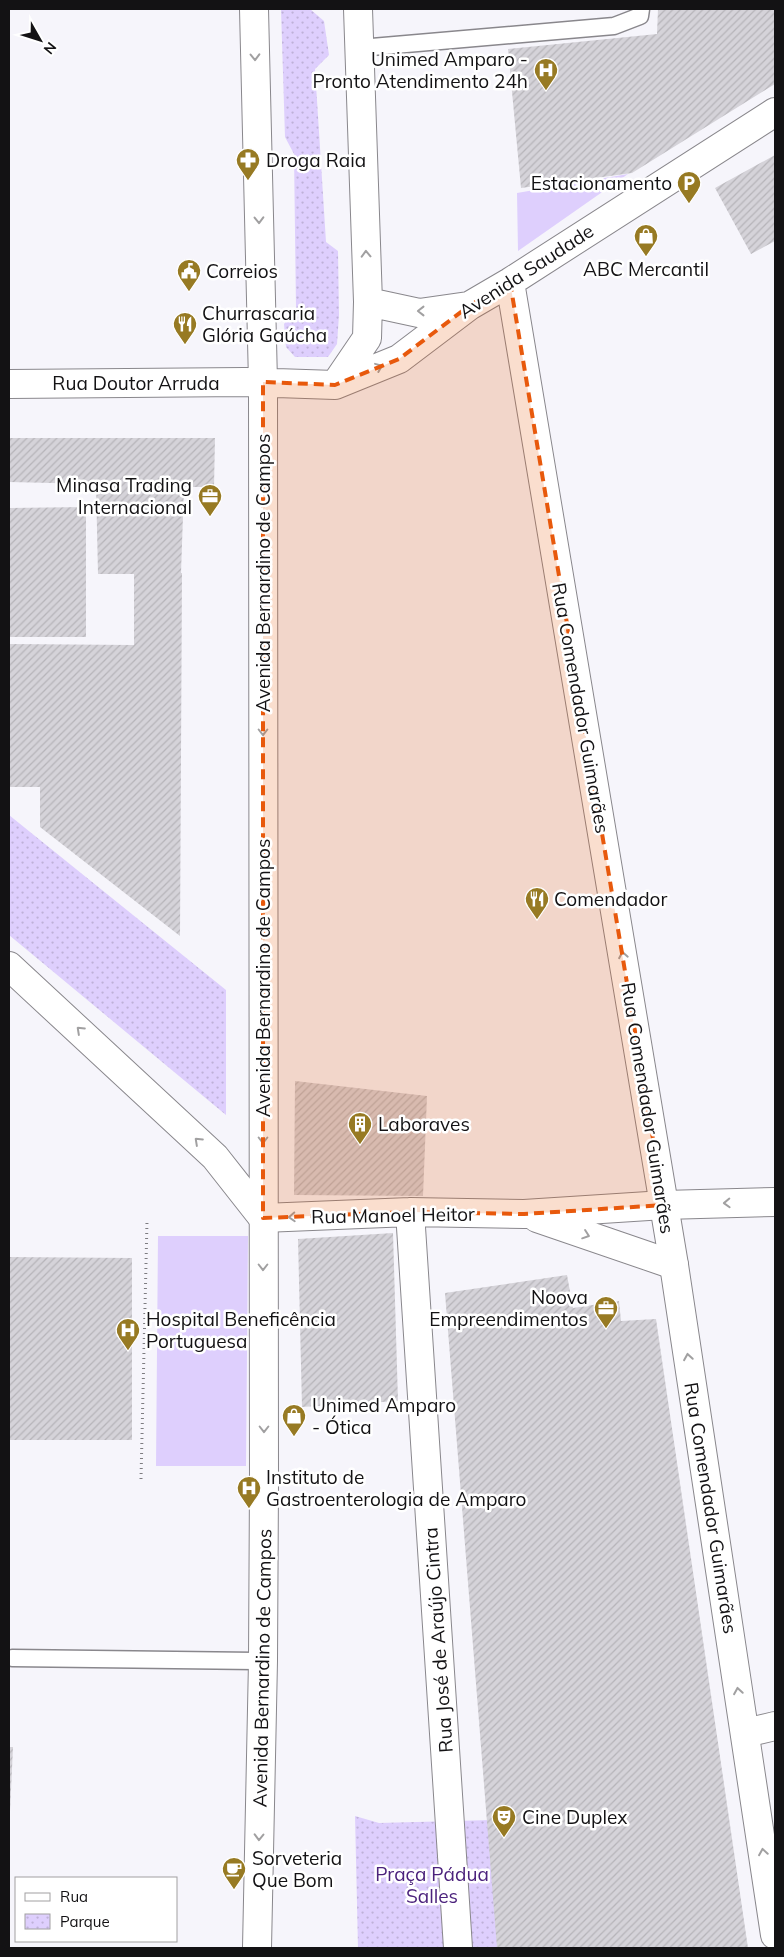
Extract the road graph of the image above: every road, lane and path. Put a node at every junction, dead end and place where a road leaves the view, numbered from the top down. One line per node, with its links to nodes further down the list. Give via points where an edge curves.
1 (254, 9): 9 (street, Avenida Bernardino de Campos, one-way to 9)
2 (642, 9): 4 (lane, via 640,16 614,26)
3 (356, 11): 4 (street)
4 (360, 48): 7 (street, one-way to 4)
5 (775, 112): 6 (street, Avenida Saudade)
6 (510, 282): 8 (street, Avenida Saudade); 14 (street, Rua Comendador Guimarães, one-way to 6)
7 (368, 302): 8 (street, one-way to 7, via 419,312); 11 (street, via 367,338)
8 (469, 306): 11 (street, Avenida Saudade, one-way to 8, via 399,359)
9 (263, 382): 10 (street, Rua Doutor Arruda); 11 (street, Avenida Saudade); 17 (street, Avenida Bernardino de Campos, one-way to 17)
10 (9, 384)
11 (334, 384)
12 (9, 966): 17 (street, one-way to 12, via 215,1157)
13 (775, 1202): 14 (street, Rua Manoel Heitor, one-way to 14)
14 (664, 1205): 16 (street, Rua Manoel Heitor); 19 (street, Rua Comendador Guimarães)
15 (410, 1212): 16 (street, Rua Manoel Heitor); 17 (street, Rua Manoel Heitor, one-way to 17); 27 (street, Rua José de Araújo Cintra)
16 (524, 1214): 19 (street, Rua Manoel Heitor, one-way to 19)
17 (263, 1218): 22 (street, Avenida Bernardino de Campos, one-way to 22)
18 (146, 1221): 20 (path)
19 (674, 1266): 24 (street, Rua Comendador Guimarães, one-way to 19)
20 (141, 1479)
21 (12, 1658): 22 (lane)
22 (263, 1661): 26 (street, Avenida Bernardino de Campos, one-way to 26)
23 (775, 1726): 24 (street)
24 (745, 1733): 25 (street, Rua Comendador Guimarães, one-way to 24)
25 (775, 1935)
26 (257, 1948)
27 (458, 1948)

